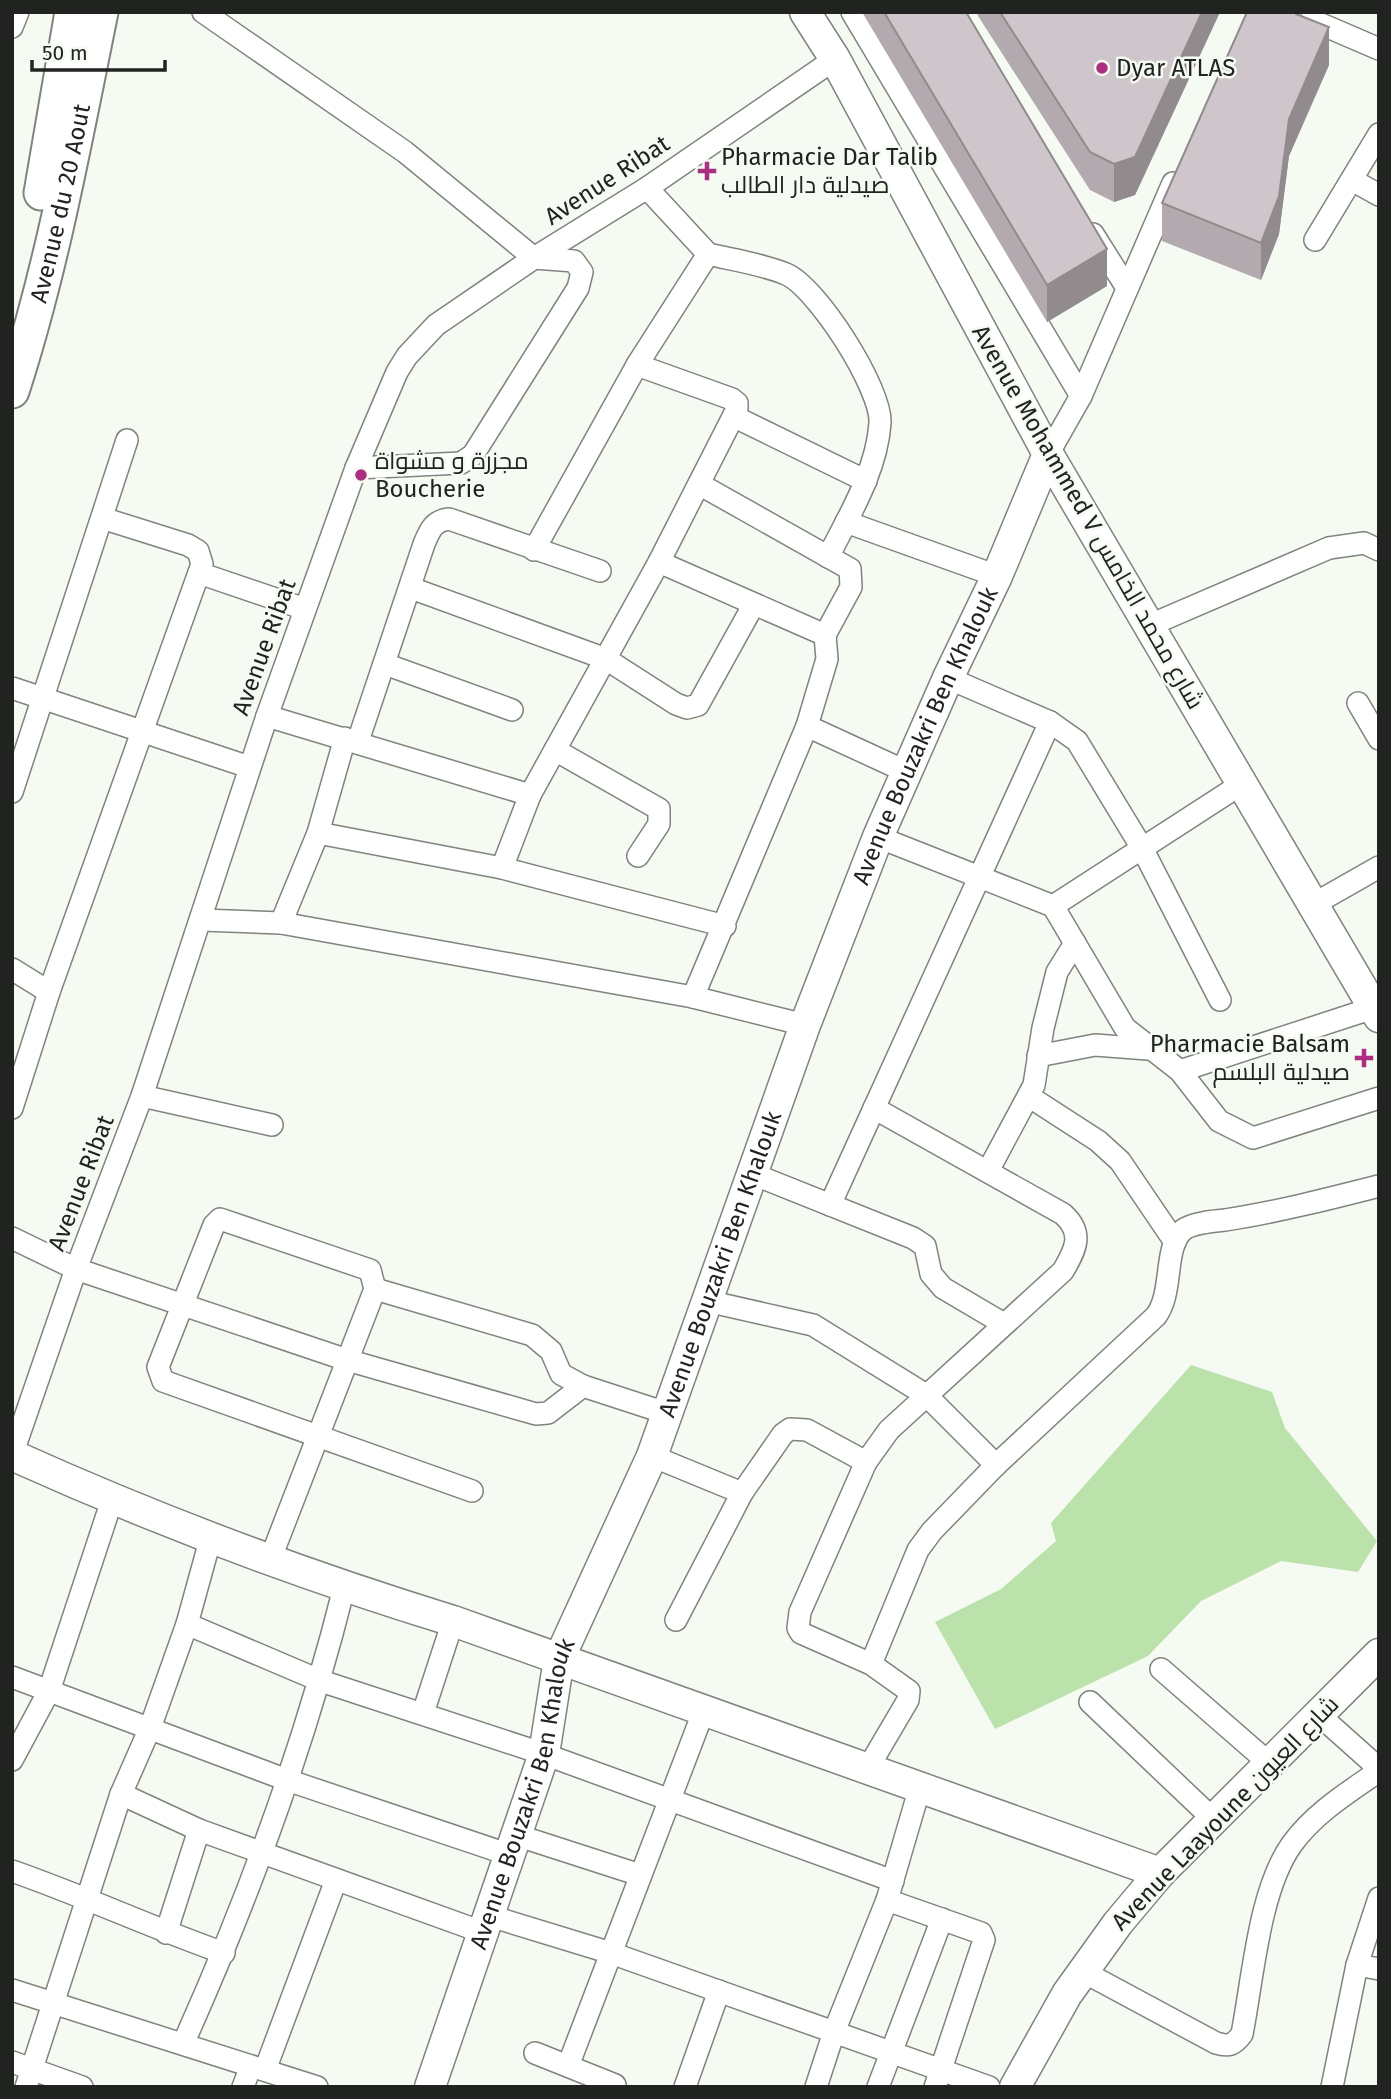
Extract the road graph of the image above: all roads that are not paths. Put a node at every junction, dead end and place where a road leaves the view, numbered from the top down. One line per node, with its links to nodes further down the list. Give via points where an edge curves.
1 (18, 12): 8 (street)
2 (72, 12): 21 (main road, Avenue du 20 Aout, via 39,204)
3 (101, 12): 23 (main road, Avenue du 20 Aout, via 58,216)
4 (203, 12): 19 (street, via 405,152)
5 (852, 12): 24 (street)
6 (1293, 12): 9 (street)
7 (812, 14): 10 (street, Avenue Mohammed V شارع محمد الخامس)
8 (12, 27)
9 (1379, 49)
10 (835, 59): 14 (street, Avenue Ribat); 27 (street, Avenue Mohammed V شارع محمد الخامس)
11 (1379, 134): 13 (street)
12 (1183, 161): 20 (street)
13 (1352, 180): 15 (street); 17 (street)
14 (647, 188): 18 (street); 19 (street, Avenue Ribat)
15 (1379, 195)
16 (1084, 219): 20 (street)
17 (1315, 240)
18 (708, 254): 22 (street); 29 (street, via 785,274 817,299 878,401 880,424)
19 (534, 258): 28 (street, Avenue Ribat, via 436,325 407,356); 28 (street, via 574,261 582,281 473,455 461,463)
20 (1127, 288): 24 (street)
21 (12, 318)
22 (637, 365): 25 (street, via 732,399 737,403); 33 (street)
23 (12, 391)
24 (1082, 397): 27 (street)
25 (734, 417): 29 (street); 30 (street)
26 (127, 440): 31 (street)
27 (1048, 454): 39 (street, Avenue Bouzakri Ben Khalouk); 43 (street, Avenue Mohammed V شارع محمد الخامس)
28 (356, 468): 42 (street, Avenue Ribat)
29 (866, 481): 32 (street)
30 (699, 484): 35 (street); 36 (street)
31 (102, 518): 38 (street, via 188,545 201,557); 49 (street)
32 (846, 522): 35 (street); 39 (street)
33 (534, 550): 37 (street); 40 (street, via 449,519 438,521 424,544)
34 (1379, 550): 43 (street, via 1364,543 1329,548)
35 (828, 557): 44 (street, via 850,569 853,579)
36 (659, 562): 41 (street); 45 (street)
37 (600, 570)
38 (198, 573): 42 (street); 55 (street)
39 (997, 576): 47 (street, Avenue Bouzakri Ben Khalouk)
40 (411, 588): 45 (street); 46 (street)
41 (754, 604): 44 (street); 45 (street, via 698,705 676,704)
42 (305, 610): 52 (street, Avenue Ribat)
43 (1148, 626): 61 (street, Avenue Mohammed V شارع محمد الخامس)
44 (825, 635): 54 (street, via 827,659)
45 (606, 659): 58 (street)
46 (384, 664): 51 (street); 57 (street)
47 (948, 678): 53 (street); 60 (street, Avenue Bouzakri Ben Khalouk)
48 (12, 688): 49 (street)
49 (43, 698): 55 (street); 62 (street)
50 (1358, 703): 56 (street)
51 (512, 710)
52 (267, 716): 57 (street); 59 (street, Avenue Ribat)
53 (1050, 722): 66 (street, via 1077,741); 70 (street)
54 (807, 726): 60 (street); 75 (street)
55 (143, 732): 59 (street); 78 (street)
56 (1379, 739)
57 (351, 740): 63 (street); 64 (street)
58 (555, 750): 63 (street); 67 (street, via 659,809 659,824)
59 (249, 767): 73 (street, Avenue Ribat)
60 (907, 772): 65 (street, Avenue Bouzakri Ben Khalouk)
61 (1243, 783): 66 (street); 71 (street, Avenue Mohammed V شارع محمد الخامس)
62 (12, 792)
63 (530, 795): 69 (street)
64 (318, 833): 69 (street); 74 (street)
65 (878, 837): 70 (street); 82 (street, Avenue Bouzakri Ben Khalouk)
66 (1142, 848): 72 (street); 80 (street)
67 (638, 856)
68 (1379, 867): 71 (street)
69 (502, 868): 75 (street)
70 (979, 879): 72 (street); 90 (street)
71 (1314, 904): 81 (street, Avenue Mohammed V شارع محمد الخامس)
72 (1053, 906): 76 (street)
73 (202, 920): 74 (street); 86 (street, Avenue Ribat)
74 (281, 923): 79 (street)
75 (725, 926): 79 (street)
76 (1075, 943): 83 (street, via 1125,1028); 84 (street, via 1057,972)
77 (12, 969): 78 (street)
78 (49, 992): 89 (street)
79 (693, 997): 82 (street)
80 (1220, 1000)
81 (1376, 1013): 85 (street)
82 (805, 1026): 93 (street, Avenue Bouzakri Ben Khalouk)
83 (1147, 1049): 84 (street, via 1095,1045); 85 (street)
84 (1038, 1056): 87 (street)
85 (1180, 1071): 88 (street, via 1210,1113 1249,1138)
86 (142, 1096): 91 (street); 98 (street, Avenue Ribat)
87 (1030, 1097): 92 (street); 97 (street, via 1098,1141 1120,1161)
88 (1379, 1098)
89 (12, 1108)
90 (874, 1108): 92 (street); 95 (street)
91 (272, 1125)
92 (988, 1171): 102 (street, via 1063,1214 1077,1237 1063,1271)
93 (753, 1174): 95 (street); 100 (street, Avenue Bouzakri Ben Khalouk)
94 (1379, 1186): 97 (street, via 1274,1213 1213,1221 1184,1229)
95 (830, 1205): 102 (street, via 913,1237 925,1246 930,1274 943,1288)
96 (12, 1238): 98 (street)
97 (1175, 1242): 111 (street, via 1164,1305 1156,1316)
98 (76, 1269): 101 (street); 108 (street, Avenue Ribat)
99 (375, 1289): 101 (street, via 370,1270 220,1219); 103 (street); 104 (street, via 532,1335 551,1352 561,1374)
100 (707, 1301): 105 (street, via 813,1325); 106 (street, Avenue Bouzakri Ben Khalouk)
101 (182, 1303): 103 (street); 107 (street, via 158,1367 163,1381)
102 (1004, 1324): 105 (street)
103 (347, 1360): 104 (street, via 536,1413 548,1413); 107 (street)
104 (583, 1385): 106 (street)
105 (926, 1395): 110 (street, via 889,1430); 111 (street)
106 (666, 1413): 109 (street, Avenue Bouzakri Ben Khalouk)
107 (319, 1438): 112 (street); 116 (street)
108 (12, 1455): 114 (street)
109 (652, 1456): 113 (street); 122 (street, Avenue Bouzakri Ben Khalouk)
110 (866, 1462): 113 (street, via 807,1430 790,1429); 123 (street, via 800,1612 798,1628)
111 (996, 1465): 123 (street, via 918,1550)
112 (472, 1491)
113 (742, 1493): 118 (street)
114 (112, 1500): 115 (street); 127 (street)
115 (211, 1538): 116 (street); 120 (street)
116 (270, 1560): 117 (street)
117 (344, 1588): 119 (street); 126 (street)
118 (676, 1620)
119 (453, 1621): 122 (street); 130 (street)
120 (187, 1624): 126 (street); 132 (street)
121 (1379, 1654): 131 (street, Avenue Laayoune شارع العيون)
122 (559, 1660): 129 (street); 133 (street, Avenue Bouzakri Ben Khalouk)
123 (871, 1664): 136 (street, via 909,1690 908,1700)
124 (1161, 1669): 135 (street)
125 (12, 1677): 127 (street)
126 (321, 1681): 130 (street); 137 (street)
127 (49, 1690): 132 (street); 134 (street)
128 (1090, 1702): 141 (street)
129 (704, 1710): 136 (street); 140 (street)
130 (424, 1713): 133 (street)
131 (1319, 1715): 135 (street, Avenue Laayoune شارع العيون); 159 (street, via 1375,1769 1309,1825 1279,1866 1268,1897 1242,2034 1236,2043 1227,2047 1216,2043)
132 (150, 1728): 137 (street); 139 (street)
133 (544, 1754): 140 (street); 143 (street, Avenue Bouzakri Ben Khalouk)
134 (12, 1760)
135 (1270, 1764): 141 (street, Avenue Laayoune شارع العيون)
136 (869, 1768): 138 (street)
137 (287, 1780): 143 (street); 144 (street)
138 (920, 1787): 146 (street); 149 (street)
139 (121, 1794): 142 (street); 150 (street)
140 (668, 1801): 147 (street); 149 (street)
141 (1214, 1820): 146 (street, Avenue Laayoune شارع العيون)
142 (199, 1830): 144 (street); 154 (street)
143 (513, 1845): 147 (street); 153 (street, Avenue Bouzakri Ben Khalouk)
144 (261, 1851): 148 (street); 155 (street)
145 (12, 1871): 150 (street)
146 (1160, 1873): 159 (street, Avenue Laayoune شارع العيون)
147 (640, 1875): 156 (street)
148 (336, 1880): 153 (street); 168 (street)
149 (890, 1890): 152 (street); 163 (street)
150 (87, 1898): 154 (street); 162 (street)
151 (1379, 1898): 157 (street)
152 (942, 1919): 165 (street); 170 (street, via 981,1933 984,1940)
153 (484, 1923): 156 (street); 175 (street, Avenue Bouzakri Ben Khalouk)
154 (166, 1933): 155 (street)
155 (224, 1953): 164 (street)
156 (611, 1953): 161 (street); 167 (street)
157 (1357, 1965): 158 (street); 181 (street)
158 (1379, 1969)
159 (1082, 1970): 180 (street, Avenue Laayoune شارع العيون)
160 (12, 1990): 162 (street)
161 (719, 1991): 163 (street); 176 (street)
162 (53, 2003): 164 (street); 169 (street)
163 (834, 2032): 165 (street); 177 (street)
164 (183, 2045): 168 (street)
165 (891, 2052): 170 (street); 178 (street)
166 (535, 2053): 167 (street)
167 (568, 2066): 171 (street)
168 (258, 2068): 172 (street); 174 (street)
169 (23, 2073): 173 (street)
170 (939, 2078): 179 (street)
171 (615, 2085)
172 (310, 2086)
173 (82, 2087)
174 (243, 2087)
175 (430, 2087)
176 (685, 2087)
177 (816, 2087)
178 (878, 2087)
179 (989, 2087)
180 (1015, 2087)
181 (1332, 2087)

